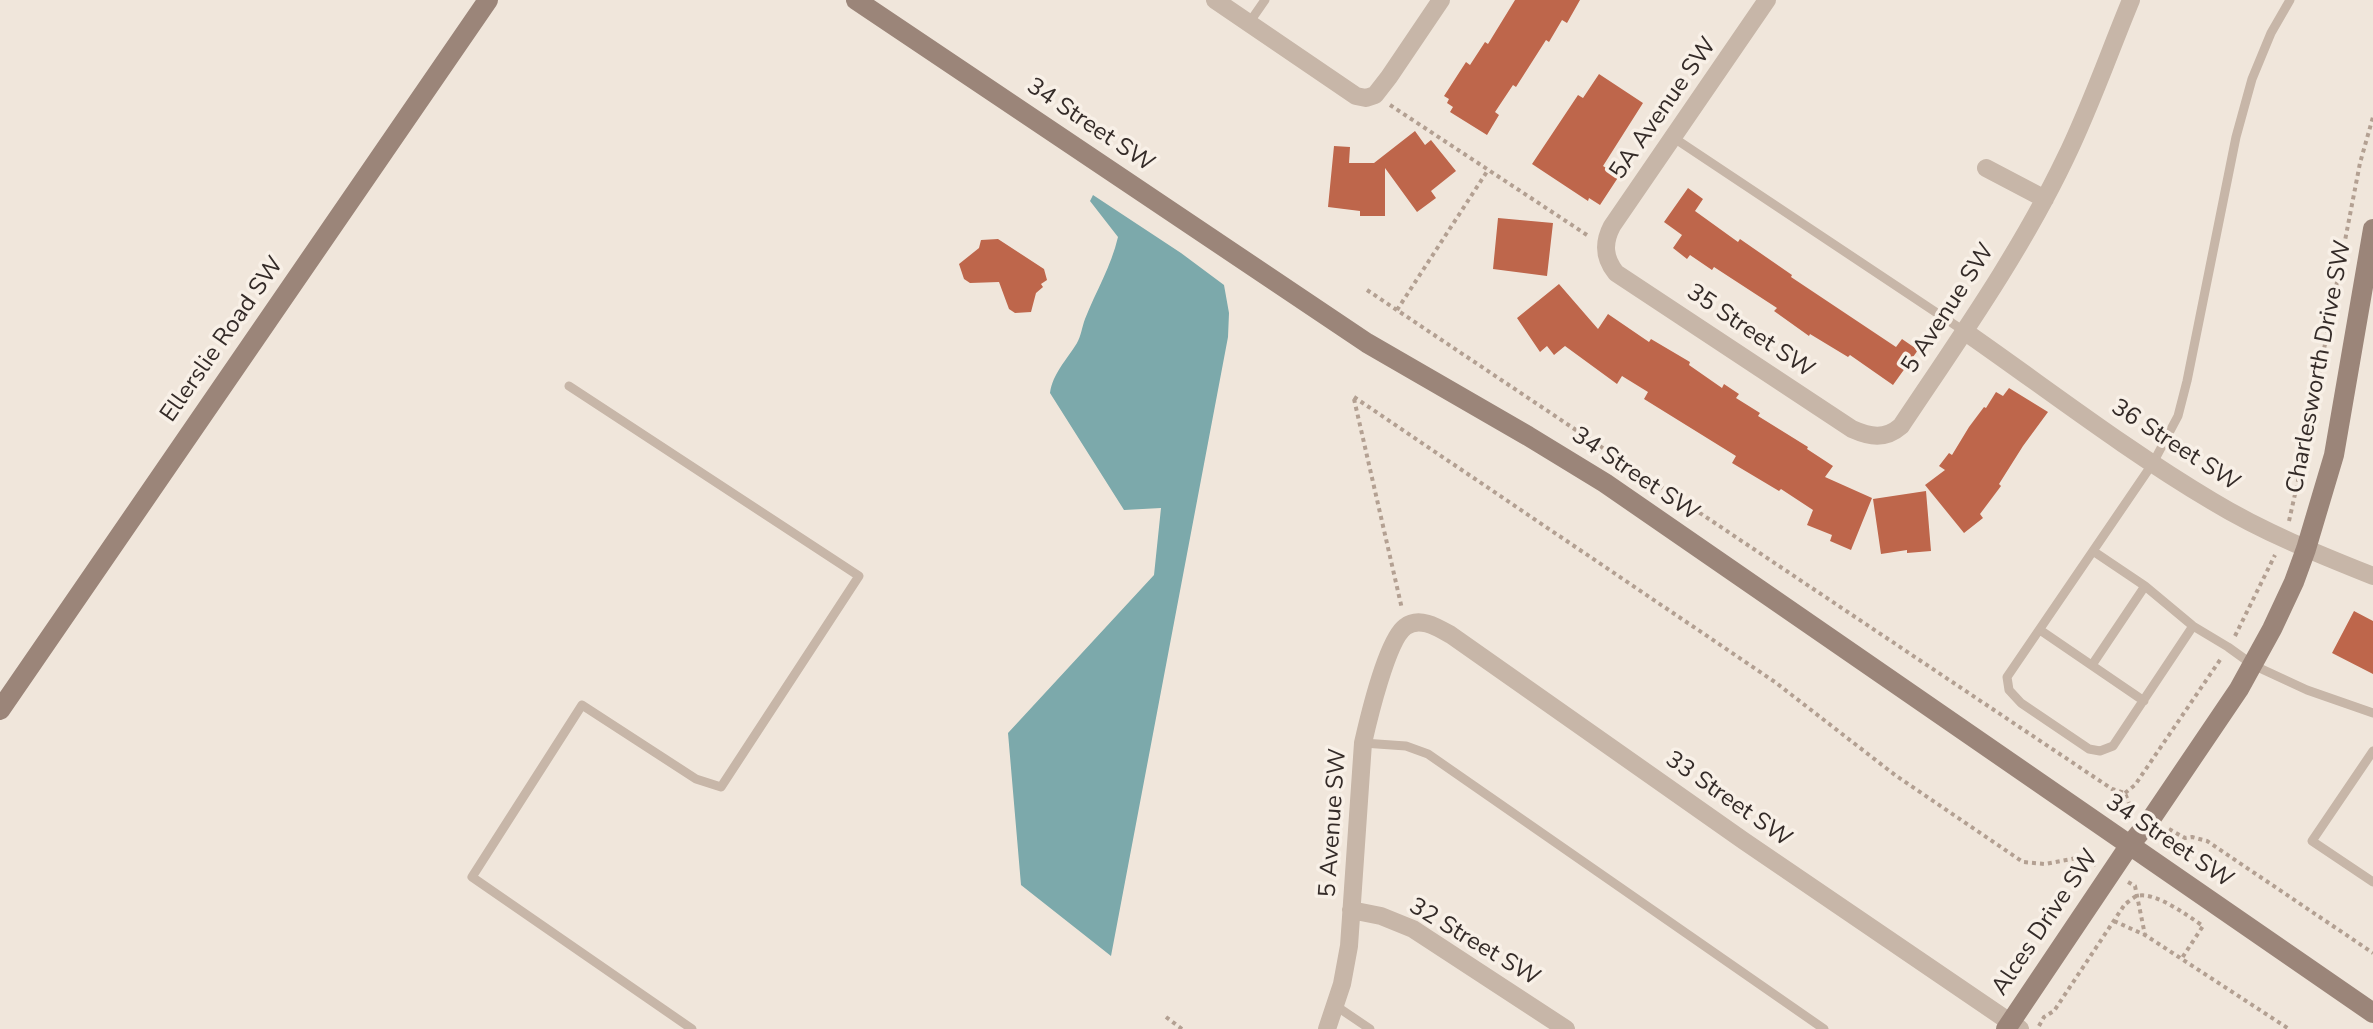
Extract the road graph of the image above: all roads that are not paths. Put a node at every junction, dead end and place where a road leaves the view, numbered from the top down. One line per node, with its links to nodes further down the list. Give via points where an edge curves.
1 (488, 0): 29 (main road, Ellerslie Road SW)
2 (856, 0): 33 (main road, 34 Street SW, via 1367,343 1605,483)
3 (1215, 0): 9 (street)
4 (1265, 0): 9 (lane)
5 (1441, 0): 9 (street, via 1389,77 1366,98)
6 (1767, 0): 10 (street, 5A Avenue SW)
7 (2131, 0): 12 (street, 5 Avenue SW)
8 (2290, 0): 18 (lane, via 2252,79 2178,416)
9 (1249, 23)
10 (1674, 138): 14 (street, 5A Avenue SW, via 1612,226); 15 (lane)
11 (1986, 168): 12 (street)
12 (2045, 199): 15 (street, 5 Avenue SW)
13 (2373, 229): 19 (main road, Charlesworth Drive SW, via 2334,455)
14 (1605, 248): 17 (street, 35 Street SW, via 1616,273 1852,429)
15 (1964, 331): 17 (street, 5 Avenue SW, via 1901,426); 18 (street, 36 Street SW)
16 (569, 386): 39 (lane, via 859,576 721,787 696,779 582,705 472,877)
17 (1884, 436)
18 (2153, 463): 19 (street, 36 Street SW, via 2224,508); 20 (lane)
19 (2306, 549): 21 (street, 36 Street SW); 27 (main road, Charlesworth Drive SW)
20 (2093, 551): 22 (lane); 25 (lane)
21 (2373, 576)
22 (2145, 586): 24 (lane); 26 (lane)
23 (1405, 626): 31 (street, 5 Avenue SW, via 1386,664); 38 (street, 33 Street SW, via 1434,625 1451,635)
24 (2193, 626): 27 (lane); 28 (lane)
25 (2040, 630): 26 (lane); 28 (lane, via 2007,677 2009,690 2032,711 2100,751 2113,746)
26 (2092, 665): 28 (lane)
27 (2253, 665): 30 (lane); 33 (main road, Charlesworth Drive SW)
28 (2144, 701)
29 (0, 710)
30 (2373, 713)
31 (1363, 743): 35 (street, 5 Avenue SW); 43 (lane, via 1406,746 1428,754)
32 (2373, 751): 34 (lane, via 2312,841)
33 (2129, 846): 37 (main road, 34 Street SW); 38 (main road, Alces Drive SW)
34 (2373, 882)
35 (1351, 910): 36 (street, 5 Avenue SW); 42 (street, 32 Street SW, via 1413,929)
36 (1336, 1006): 40 (street, 5 Avenue SW); 41 (lane)
37 (2373, 1013)
38 (2012, 1027)
39 (692, 1029)
40 (1327, 1029)
41 (1370, 1029)
42 (1566, 1029)
43 (1824, 1029)

